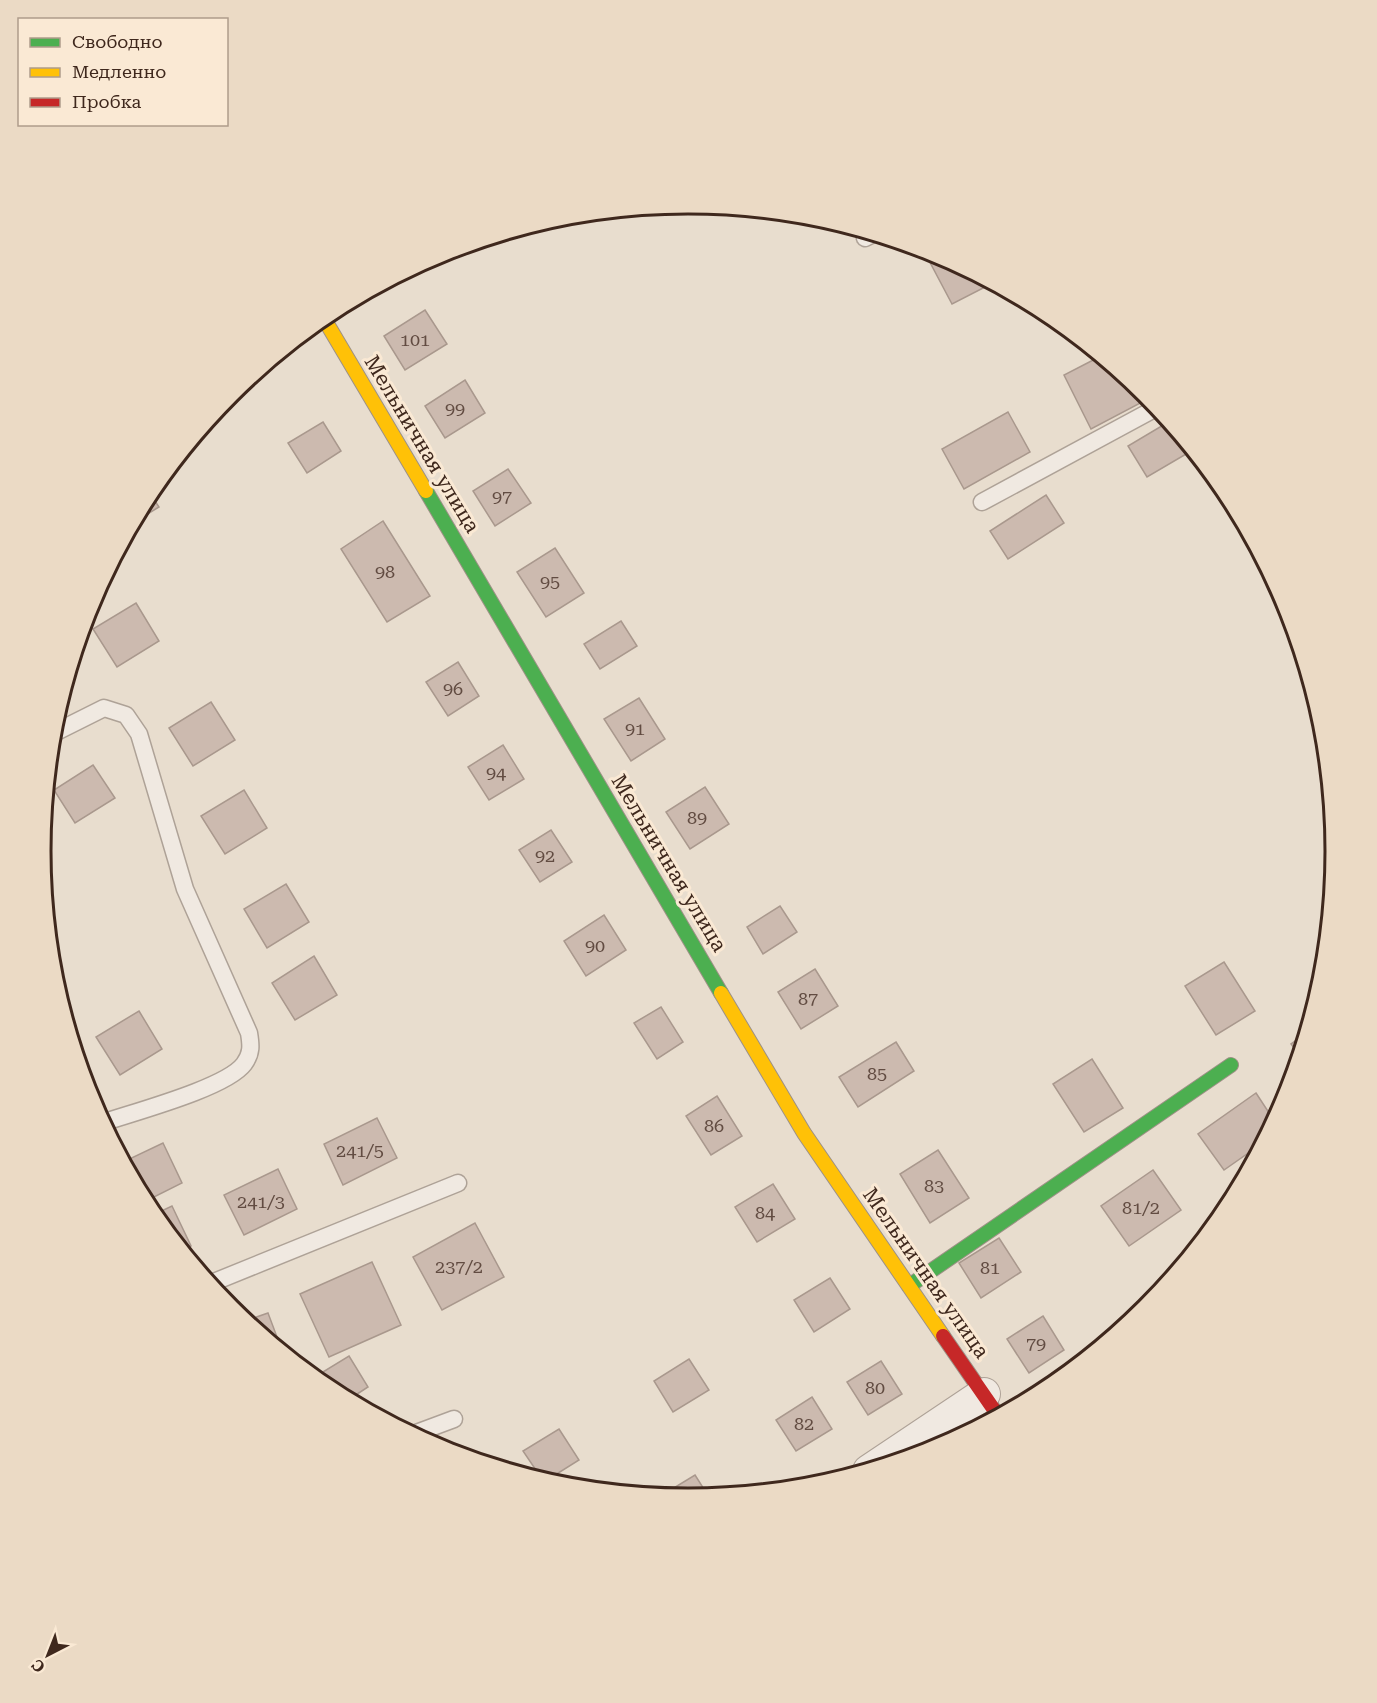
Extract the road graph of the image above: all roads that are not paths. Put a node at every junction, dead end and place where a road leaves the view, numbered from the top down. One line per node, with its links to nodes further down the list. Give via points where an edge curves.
1 (328, 326): 9 (street, Мельничная улица, via 804,1133)
2 (1149, 412): 3 (lane)
3 (982, 502)
4 (63, 729): 6 (lane, via 104,708 126,715 139,734 184,889 249,1033 252,1050 243,1065 225,1080)
5 (1231, 1065): 9 (street)
6 (111, 1120)
7 (458, 1183): 8 (lane)
8 (217, 1281)
9 (909, 1286): 10 (street, Мельничная улица)
10 (992, 1405): 13 (street)
11 (454, 1419): 12 (lane)
12 (423, 1430)
13 (914, 1447)

